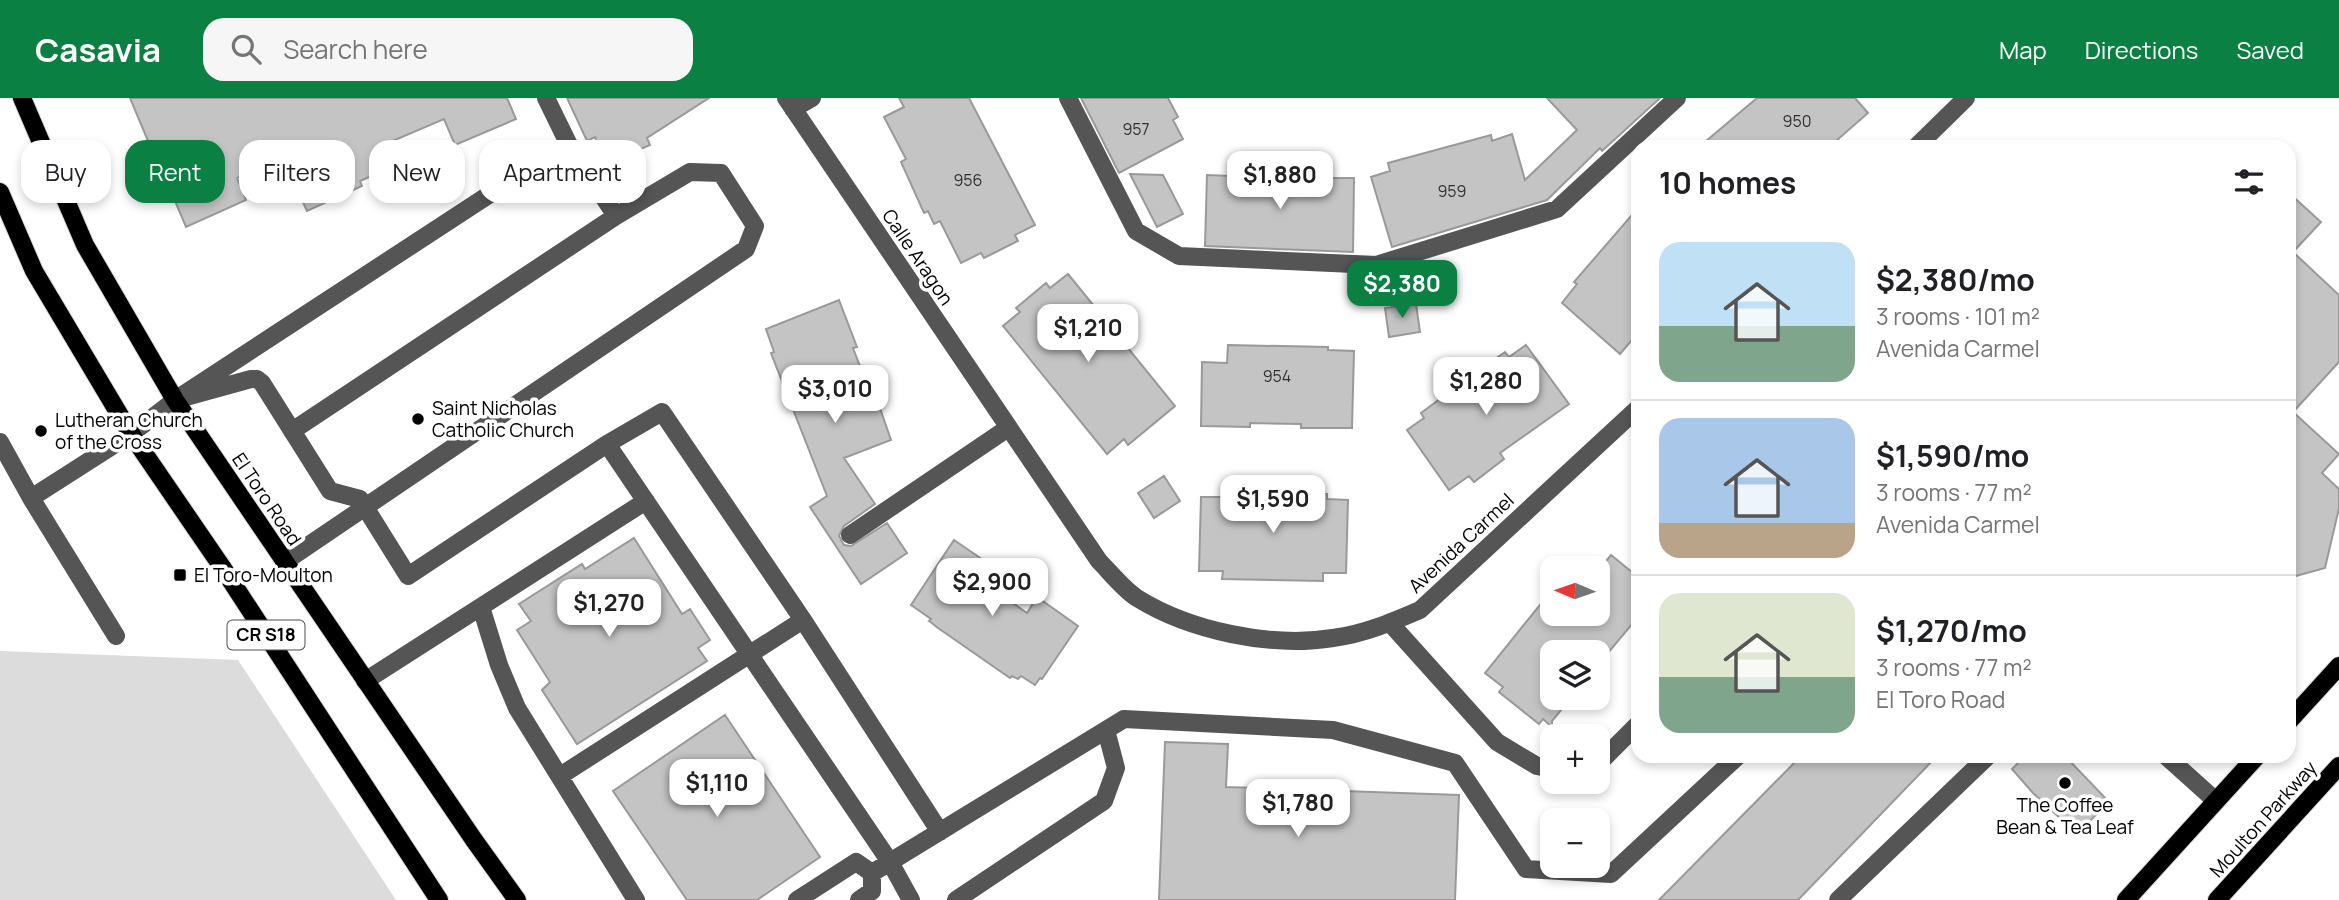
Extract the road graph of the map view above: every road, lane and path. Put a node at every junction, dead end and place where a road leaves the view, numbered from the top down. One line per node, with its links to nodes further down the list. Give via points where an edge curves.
1 (22, 98): 16 (main road, El Toro Road / CR S18, via 85,244)
2 (546, 98): 8 (street)
3 (812, 98): 7 (street, Calle Aragon)
4 (1068, 98): 11 (street, via 1136,231 1179,256 1376,265 1557,209)
5 (1677, 98): 9 (street)
6 (1959, 100): 10 (street)
7 (789, 103): 18 (street, Calle Aragon)
8 (567, 140)
9 (1632, 140)
10 (1922, 140)
11 (1631, 141)
12 (0, 192): 20 (main road, CR S18, via 34,271)
13 (479, 201): 16 (street)
14 (607, 203): 15 (street)
15 (616, 216): 19 (street); 25 (street, via 690,172 721,173 755,226 746,249)
16 (175, 400): 19 (street, via 257,379); 20 (street); 27 (main road, El Toro Road / CR S18)
17 (1631, 414): 30 (street, Avenida Carmel, via 1420,610)
18 (1008, 428): 26 (street); 31 (street, Calle Aragon, via 1098,561 1135,597)
19 (292, 431): 25 (street, via 330,491 360,499)
20 (131, 434): 23 (street); 51 (main road, CR S18)
21 (0, 442): 23 (street)
22 (607, 444): 24 (street); 25 (street, via 408,576); 29 (street, via 662,412)
23 (30, 498): 32 (street)
24 (646, 501): 28 (street); 33 (street)
25 (366, 508): 27 (street)
26 (850, 535)
27 (284, 562): 35 (main road, El Toro Road / CR S18)
28 (481, 607): 35 (street); 46 (street, via 517,708)
29 (803, 620): 33 (street); 48 (street)
30 (1390, 623): 31 (street, Avenida Carmel, via 1332,639 1284,640); 45 (street, via 1497,742)
31 (1195, 626)
32 (116, 636)
33 (750, 655): 46 (street); 49 (street)
34 (2339, 666): 36 (main road)
35 (365, 681): 52 (main road, El Toro Road / CR S18)
36 (2296, 713)
37 (1106, 730): 40 (street, via 1124,719 1334,730 1455,763 1526,869 1611,874); 48 (street); 57 (street, via 1116,768 1104,801)
38 (1631, 731): 39 (street)
39 (1610, 752)
40 (1730, 763)
41 (1980, 763): 58 (street)
42 (2174, 763): 47 (street)
43 (2251, 763): 47 (main road)
44 (2339, 766): 60 (main road, Moulton Parkway)
45 (1540, 767)
46 (559, 776): 53 (street)
47 (2216, 801): 59 (main road)
48 (940, 832): 49 (street)
49 (890, 862): 50 (street); 56 (street)
50 (873, 873): 54 (street, via 856,862); 55 (street, via 872,891)
51 (439, 900)
52 (517, 900)
53 (636, 900)
54 (797, 900)
55 (859, 900)
56 (911, 900)
57 (956, 900)
58 (1838, 900)
59 (2126, 900)
60 (2217, 900)

